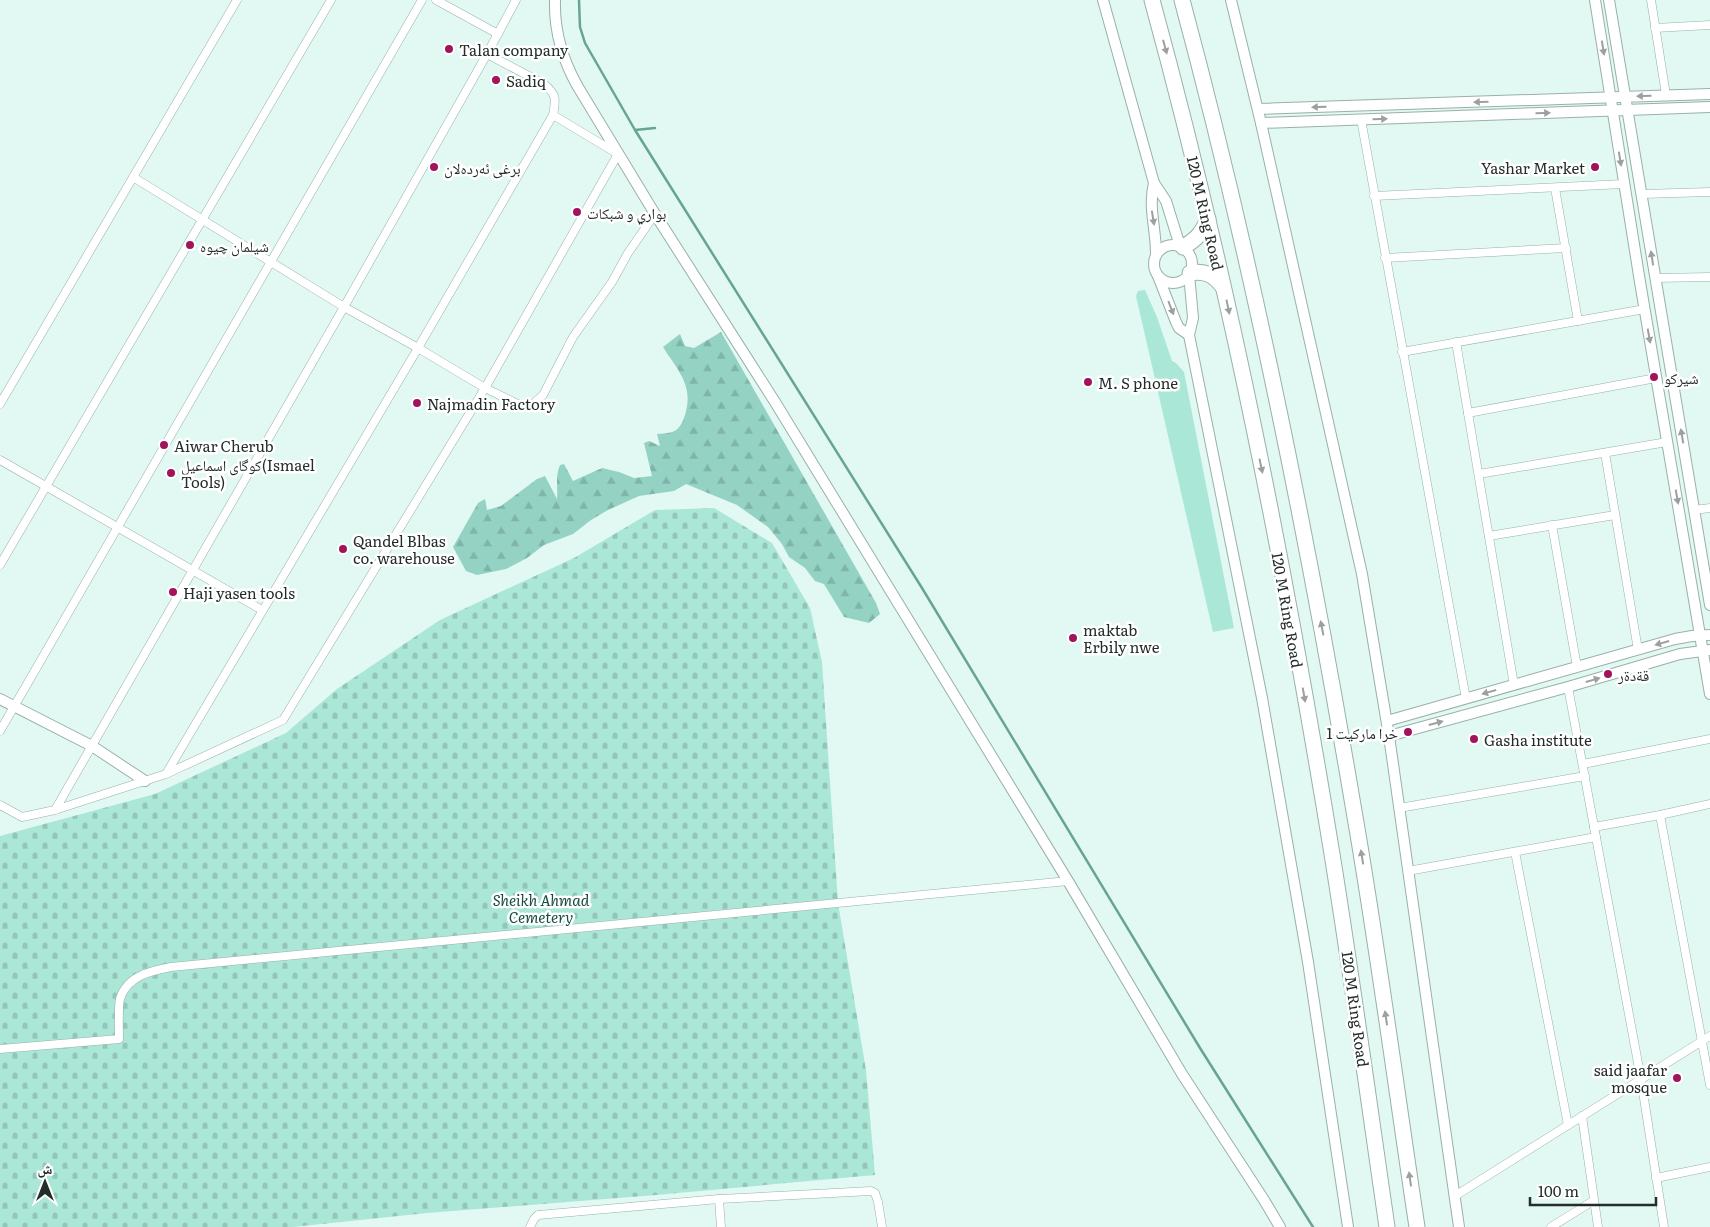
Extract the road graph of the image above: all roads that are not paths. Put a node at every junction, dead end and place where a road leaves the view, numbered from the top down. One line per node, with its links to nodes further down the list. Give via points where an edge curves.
1 (237, 0): 30 (street)
2 (331, 0): 39 (street)
3 (422, 0): 44 (street)
4 (436, 0): 16 (street)
5 (516, 0): 16 (street)
6 (555, 0): 29 (street, via 556,29 564,59)
7 (1103, 0): 31 (street)
8 (1152, 0): 38 (highway, 120 M Ring Road, one-way to 38)
9 (1182, 0): 125 (highway, 120 M Ring Road, one-way to 9, via 1375,939 1322,628 1245,253)
10 (1231, 0): 23 (street)
11 (1595, 0): 20 (street, one-way to 20)
12 (1610, 0): 21 (street)
13 (1651, 0): 15 (street)
14 (1710, 25): 15 (street)
15 (1655, 28): 19 (street)
16 (498, 34): 17 (street)
17 (488, 54): 26 (street, via 551,90 555,96); 50 (street)
18 (1710, 94): 19 (street)
19 (1666, 95): 21 (street, one-way to 21)
20 (1611, 97): 21 (street); 23 (street, one-way to 23); 25 (street)
21 (1626, 97): 24 (street)
22 (1710, 107): 24 (street)
23 (1258, 109): 28 (street)
24 (1628, 110): 25 (street); 35 (street)
25 (1613, 111): 27 (street, one-way to 25); 32 (street, one-way to 32)
26 (553, 114): 29 (street); 55 (street)
27 (1361, 119): 28 (street); 36 (street)
28 (1262, 123): 88 (street, via 1360,564)
29 (618, 154): 37 (street); 58 (street)
30 (133, 177): 39 (street); 59 (street)
31 (1154, 184): 40 (street, via 1166,201); 42 (street, one-way to 42, via 1151,204)
32 (1624, 184): 33 (street); 51 (street)
33 (1555, 188): 36 (street); 41 (street)
34 (1710, 192): 35 (street)
35 (1642, 194): 48 (street, one-way to 35)
36 (1374, 196): 43 (street)
37 (655, 214): 58 (street, via 573,337 543,394 524,408); 106 (street, via 775,402)
38 (1208, 219): 40 (highway, via 1198,237); 49 (highway, 120 M Ring Road)
39 (202, 220): 44 (street); 65 (street)
40 (1181, 246): 42 (street, via 1167,245); 45 (street, via 1190,256)
41 (1566, 248): 43 (street); 52 (street)
42 (1156, 253): 46 (street, via 1153,265)
43 (1385, 258): 56 (street)
44 (271, 262): 50 (street); 70 (street)
45 (1190, 273): 46 (street, via 1172,283); 49 (highway, via 1208,273); 53 (street, via 1193,318)
46 (1158, 276): 53 (street, one-way to 53, via 1179,328)
47 (1710, 277): 48 (street)
48 (1656, 278): 67 (street, one-way to 48)
49 (1223, 287): 124 (highway, 120 M Ring Road, one-way to 124, via 1273,528 1328,834)
50 (344, 307): 55 (street); 73 (street)
51 (1644, 309): 52 (street); 57 (street, one-way to 57)
52 (1578, 321): 54 (street)
53 (1189, 335): 119 (street, via 1262,698 1308,962)
54 (1456, 342): 56 (street); 60 (street)
55 (418, 348): 58 (street); 76 (street)
56 (1402, 352): 85 (street)
57 (1656, 378): 60 (street); 61 (street)
58 (484, 388): 94 (street, via 283,720)
59 (0, 404)
60 (1468, 413): 64 (street)
61 (1667, 442): 62 (street); 77 (street, one-way to 77)
62 (1605, 453): 64 (street); 68 (street)
63 (0, 460): 65 (street)
64 (1479, 474): 71 (street)
65 (46, 486): 70 (street); 72 (street)
66 (1710, 508): 67 (street)
67 (1694, 510): 74 (street)
68 (1615, 514): 69 (street); 78 (street)
69 (1552, 525): 71 (street); 80 (street)
70 (118, 527): 73 (street); 87 (street)
71 (1489, 536): 81 (street)
72 (0, 565)
73 (192, 570): 76 (street); 92 (street)
74 (1707, 570): 75 (street)
75 (1710, 605)
76 (262, 610): 94 (street)
77 (1705, 635): 78 (street, one-way to 78, via 1675,639); 79 (street)
78 (1638, 650): 80 (street)
79 (1706, 650): 82 (street, one-way to 79, via 1680,654); 83 (street)
80 (1577, 667): 81 (street)
81 (1514, 685): 85 (street, one-way to 85); 86 (street)
82 (1568, 687): 86 (street); 93 (street)
83 (1710, 694)
84 (0, 699): 87 (street)
85 (1466, 699): 88 (street)
86 (1518, 701): 90 (street, one-way to 86)
87 (14, 707): 89 (street); 92 (street)
88 (1386, 721): 90 (street)
89 (0, 731)
90 (1389, 736): 99 (street)
91 (1710, 739): 93 (street)
92 (92, 746): 96 (street); 100 (street)
93 (1583, 764): 95 (street)
94 (166, 774): 96 (street)
95 (1585, 776): 99 (street); 102 (street)
96 (145, 781): 100 (street)
97 (0, 804): 100 (street, via 22,817)
98 (1710, 804): 101 (street)
99 (1399, 808): 105 (street)
100 (55, 810)
101 (1660, 815): 102 (street); 108 (street)
102 (1594, 827): 103 (street)
103 (1596, 837): 104 (street); 110 (street)
104 (1515, 852): 105 (street); 113 (street)
105 (1408, 871): 116 (street)
106 (1068, 881): 109 (street, via 171,967 140,974 123,992 119,1039); 123 (street, via 1182,1074)
107 (1710, 1036): 108 (street)
108 (1702, 1041): 110 (street); 111 (street)
109 (0, 1048)
110 (1641, 1079): 112 (street); 115 (street)
111 (1710, 1085)
112 (1582, 1116): 113 (street); 118 (street)
113 (1568, 1125): 116 (street)
114 (1710, 1167): 115 (street)
115 (1656, 1178): 129 (street)
116 (1455, 1196): 126 (street)
117 (719, 1199): 120 (street, via 538,1215); 121 (street); 122 (street, via 871,1191 878,1202)
118 (1593, 1200): 127 (street); 128 (street)
119 (1346, 1224)
120 (530, 1227)
121 (721, 1227)
122 (882, 1227)
123 (1280, 1227)
124 (1387, 1227)
125 (1417, 1227)
126 (1459, 1227)
127 (1551, 1227)
128 (1598, 1227)
129 (1664, 1227)

